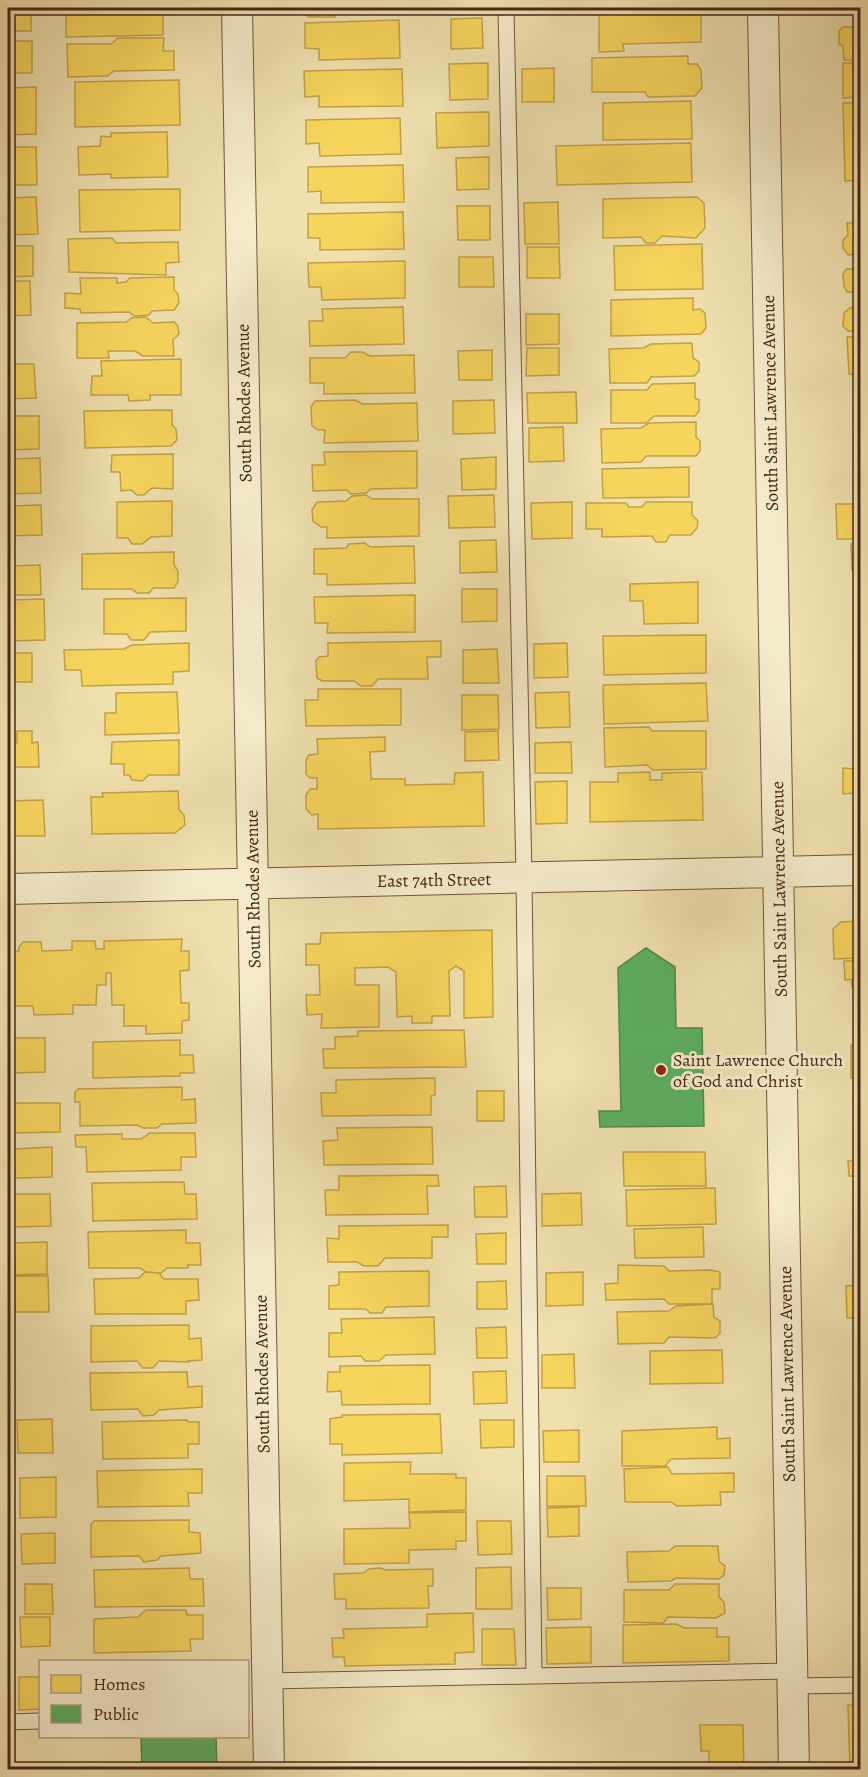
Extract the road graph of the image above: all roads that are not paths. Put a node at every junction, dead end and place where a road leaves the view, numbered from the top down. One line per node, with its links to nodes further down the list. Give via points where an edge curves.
1 (237, 8): 7 (street, South Rhodes Avenue)
2 (506, 8): 6 (lane)
3 (763, 8): 5 (street, South Saint Lawrence Avenue)
4 (861, 870): 5 (street, East 74th Street)
5 (778, 871): 6 (street, East 74th Street); 10 (street, South Saint Lawrence Avenue)
6 (524, 878): 7 (street, East 74th Street); 9 (lane)
7 (253, 884): 8 (street, East 74th Street); 11 (street, South Rhodes Avenue)
8 (8, 889)
9 (534, 1676): 10 (lane); 11 (lane)
10 (792, 1678): 12 (lane); 16 (street, South Saint Lawrence Avenue)
11 (267, 1681): 15 (street, South Rhodes Avenue, via 263,1717)
12 (861, 1685)
13 (39, 1721): 14 (lane)
14 (8, 1722)
15 (269, 1770)
16 (794, 1770)

